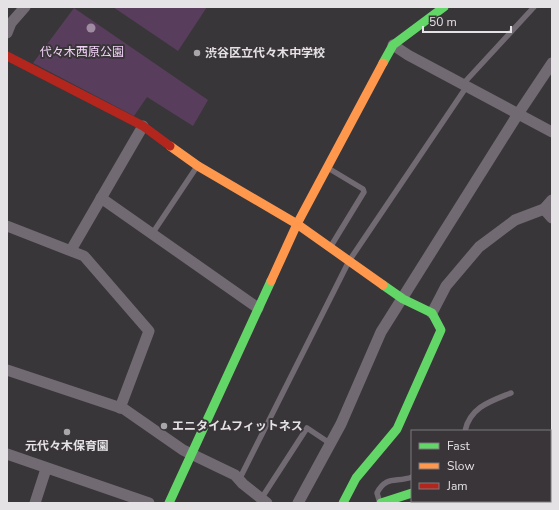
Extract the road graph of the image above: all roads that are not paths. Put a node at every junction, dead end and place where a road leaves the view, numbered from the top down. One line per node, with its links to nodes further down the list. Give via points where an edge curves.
1 (25, 7): 4 (street)
2 (444, 7): 5 (street)
3 (534, 7): 8 (lane)
4 (8, 24)
5 (393, 45): 8 (street, via 408,56); 13 (street)
6 (7, 56): 10 (street)
7 (552, 63): 9 (street)
8 (465, 85): 9 (street); 23 (lane)
9 (518, 114): 11 (street); 24 (street)
10 (143, 126): 12 (street); 14 (street)
11 (552, 132)
12 (198, 166): 18 (street); 20 (lane)
13 (326, 167): 18 (street); 21 (lane, via 364,192)
14 (101, 198): 20 (street); 22 (street)
15 (552, 200): 16 (street)
16 (544, 209): 17 (street); 26 (street, via 515,220 478,247 446,286)
17 (552, 218)
18 (297, 224): 21 (street); 25 (street)
19 (7, 226): 22 (street)
20 (152, 234): 25 (street)
21 (330, 248): 23 (street)
22 (71, 250): 29 (street, via 84,256 149,331)
23 (349, 261): 24 (street); 36 (lane)
24 (403, 299): 26 (street); 31 (street, via 381,332 342,424)
25 (258, 308): 33 (street)
26 (432, 313): 43 (street, via 441,330 397,429 356,478)
27 (7, 370): 29 (street)
28 (511, 392): 30 (lane, via 477,409)
29 (120, 408): 33 (street)
30 (465, 430)
31 (330, 444): 38 (lane, via 307,428); 42 (street)
32 (7, 454): 34 (street)
33 (192, 454): 36 (street, via 235,475); 41 (street)
34 (46, 469): 39 (street); 40 (street)
35 (411, 477): 44 (lane, via 392,480 381,485 377,493)
36 (239, 480): 38 (street)
37 (411, 493): 44 (street)
38 (264, 501)
39 (35, 503)
40 (149, 503)
41 (169, 503)
42 (298, 503)
43 (344, 503)
44 (380, 503)

